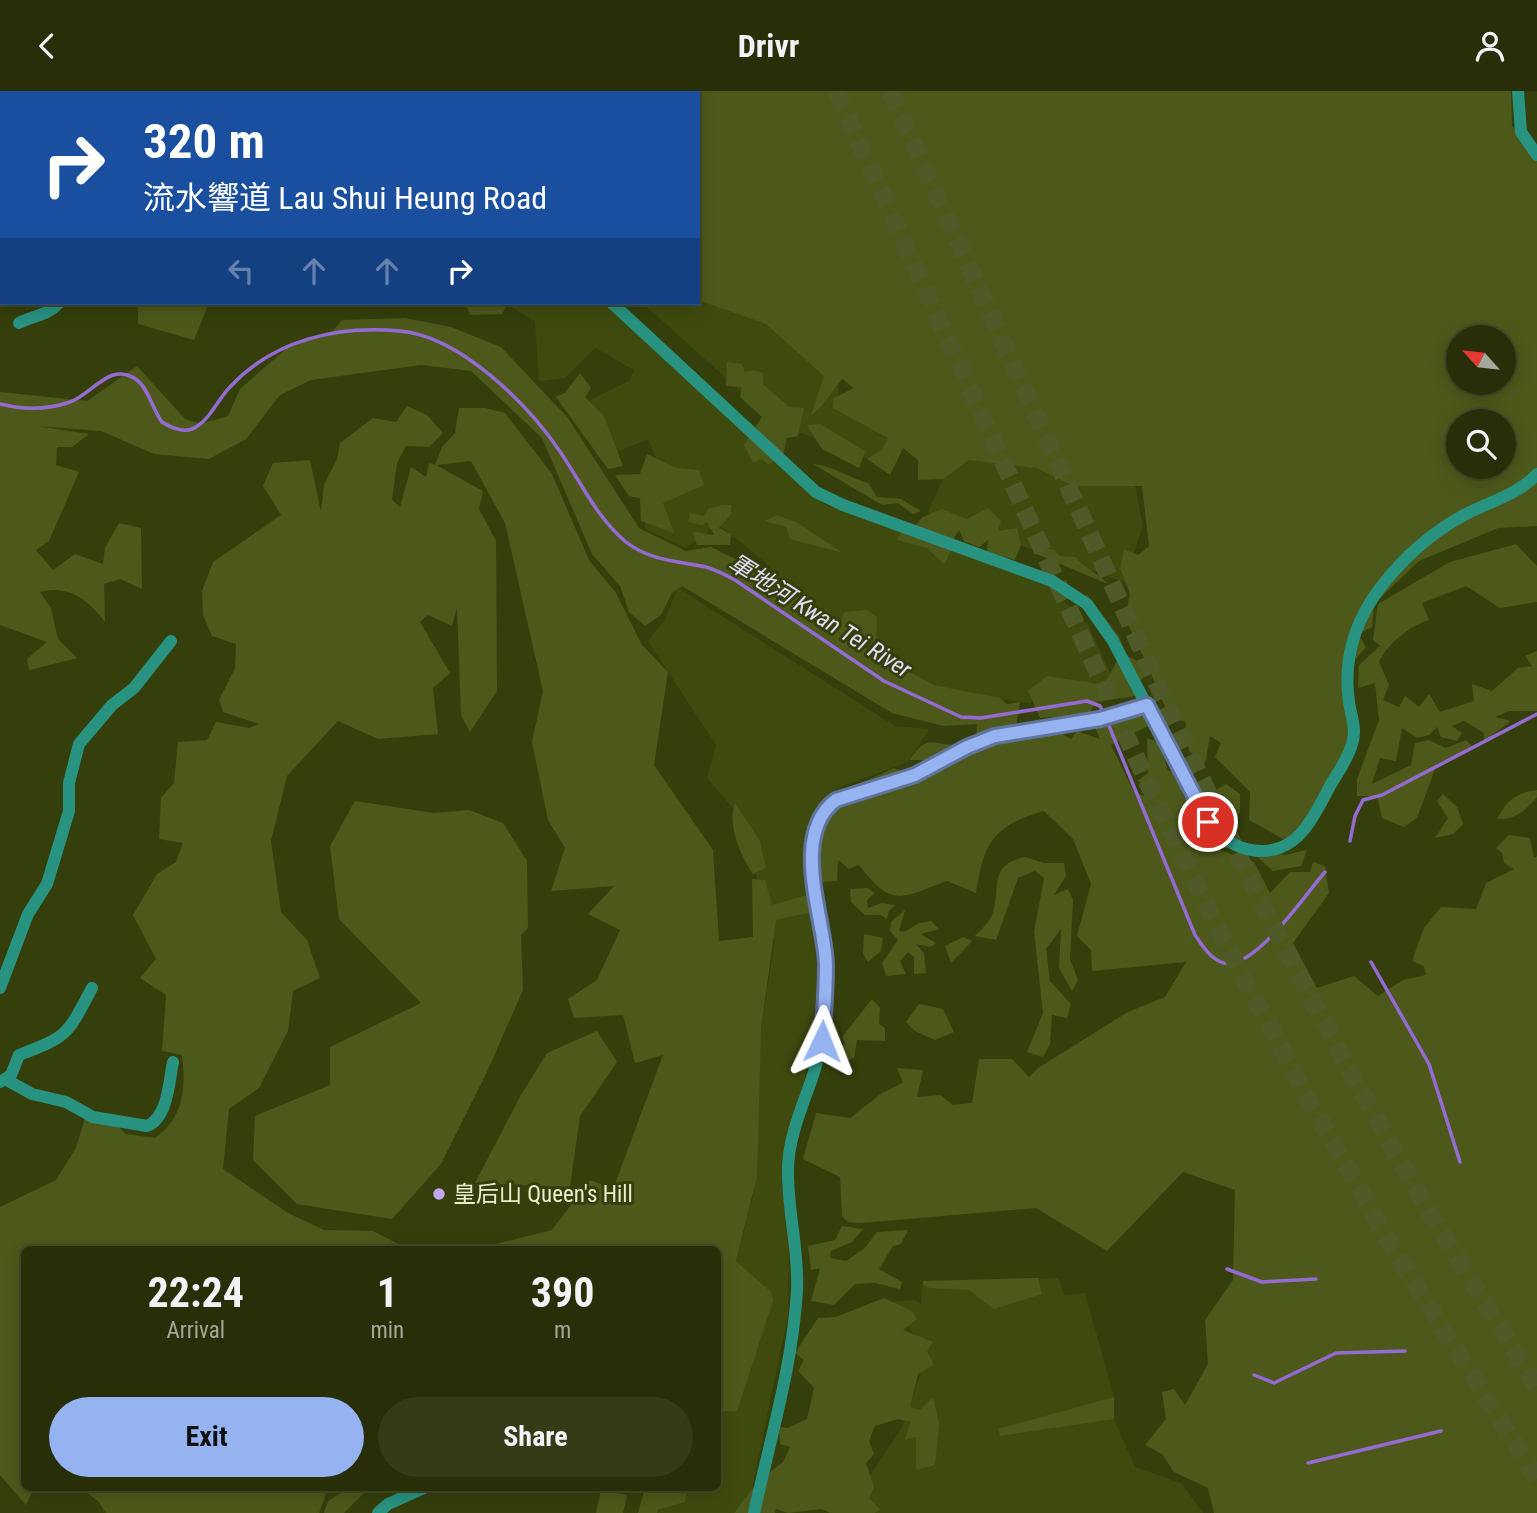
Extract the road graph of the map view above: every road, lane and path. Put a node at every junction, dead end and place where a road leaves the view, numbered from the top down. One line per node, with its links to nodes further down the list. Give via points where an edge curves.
1 (1518, 91): 2 (street, via 1521,132)
2 (1537, 155)
3 (57, 305): 5 (street, via 50,313)
4 (614, 305): 8 (street, via 816,492 1042,576 1080,597 1103,624)
5 (19, 323)
6 (1537, 474): 8 (street, via 1439,531 1402,562 1370,602 1349,657 1352,744 1308,825 1287,845 1252,851 1216,832)
7 (171, 641): 9 (street, via 134,688 112,705 79,744 69,783 69,811 47,884 28,915)
8 (1147, 705): 15 (street, via 1104,718 995,736 915,775 836,800 827,807 812,849 826,963 822,1041 788,1169 797,1286 794,1323)
9 (0, 988)
10 (92, 988): 12 (street, via 71,1030 19,1055 11,1075)
11 (173, 1062): 12 (street, via 162,1109 147,1126 93,1117 66,1102 32,1094)
12 (3, 1080)
13 (417, 1491): 14 (street)
14 (379, 1513)
15 (754, 1513)

